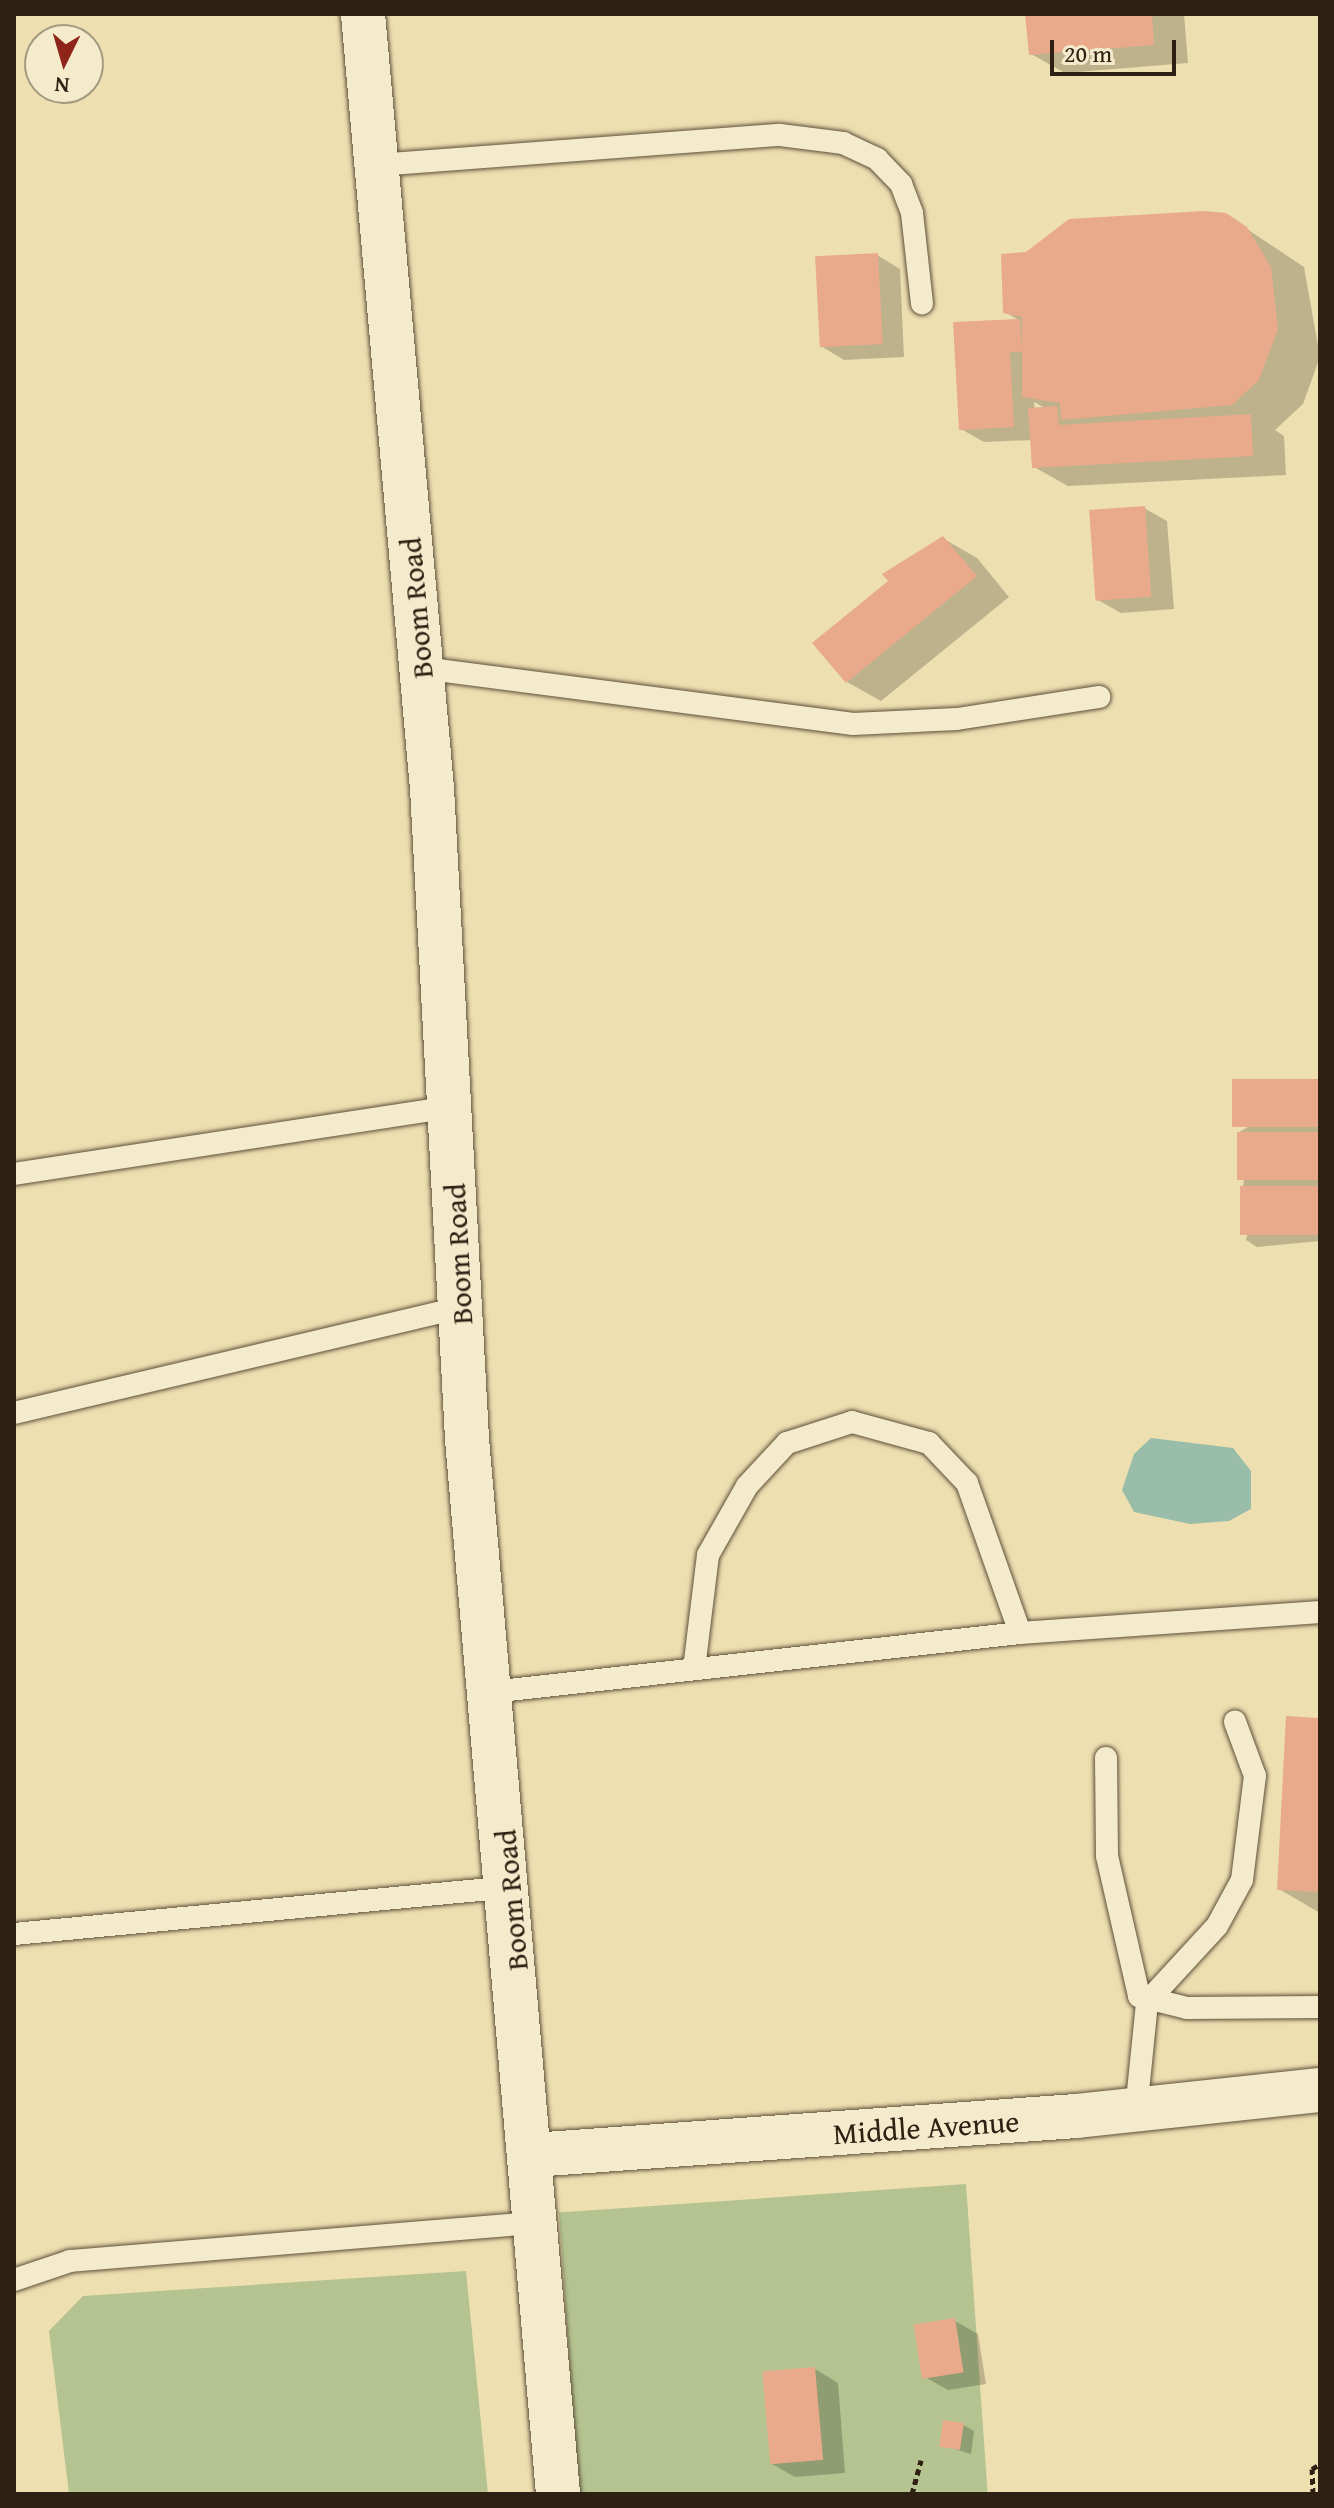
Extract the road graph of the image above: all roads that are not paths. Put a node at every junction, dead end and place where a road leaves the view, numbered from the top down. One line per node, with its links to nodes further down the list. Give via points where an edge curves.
1 (363, 14): 2 (street, Boom Road)
2 (377, 165): 3 (lane, via 780,135 843,143 877,159 901,184 912,213); 4 (street, Boom Road)
3 (922, 303)
4 (422, 668): 5 (lane, via 853,724 957,719); 6 (street, Boom Road)
5 (1099, 697)
6 (451, 1107): 7 (lane); 8 (street, Boom Road)
7 (14, 1174)
8 (461, 1307): 9 (lane); 13 (street, Boom Road)
9 (14, 1413)
10 (1320, 1612): 11 (lane)
11 (1020, 1633): 12 (lane); 12 (lane, via 967,1483 929,1443 852,1422 787,1443 747,1486 708,1555)
12 (694, 1669): 13 (lane)
13 (491, 1692): 16 (street, Boom Road)
14 (1235, 1722): 18 (lane, via 1255,1776 1242,1880 1217,1926)
15 (1106, 1758): 18 (lane, via 1107,1856)
16 (510, 1887): 17 (lane); 22 (street, Boom Road)
17 (14, 1934)
18 (1147, 2002): 19 (lane); 21 (lane)
19 (1320, 2007)
20 (1320, 2090): 21 (street, Middle Avenue)
21 (1136, 2111): 22 (street, Middle Avenue)
22 (532, 2155): 23 (street, Boom Road)
23 (537, 2223): 24 (lane, via 70,2261); 25 (street, Boom Road)
24 (14, 2280)
25 (558, 2494)

